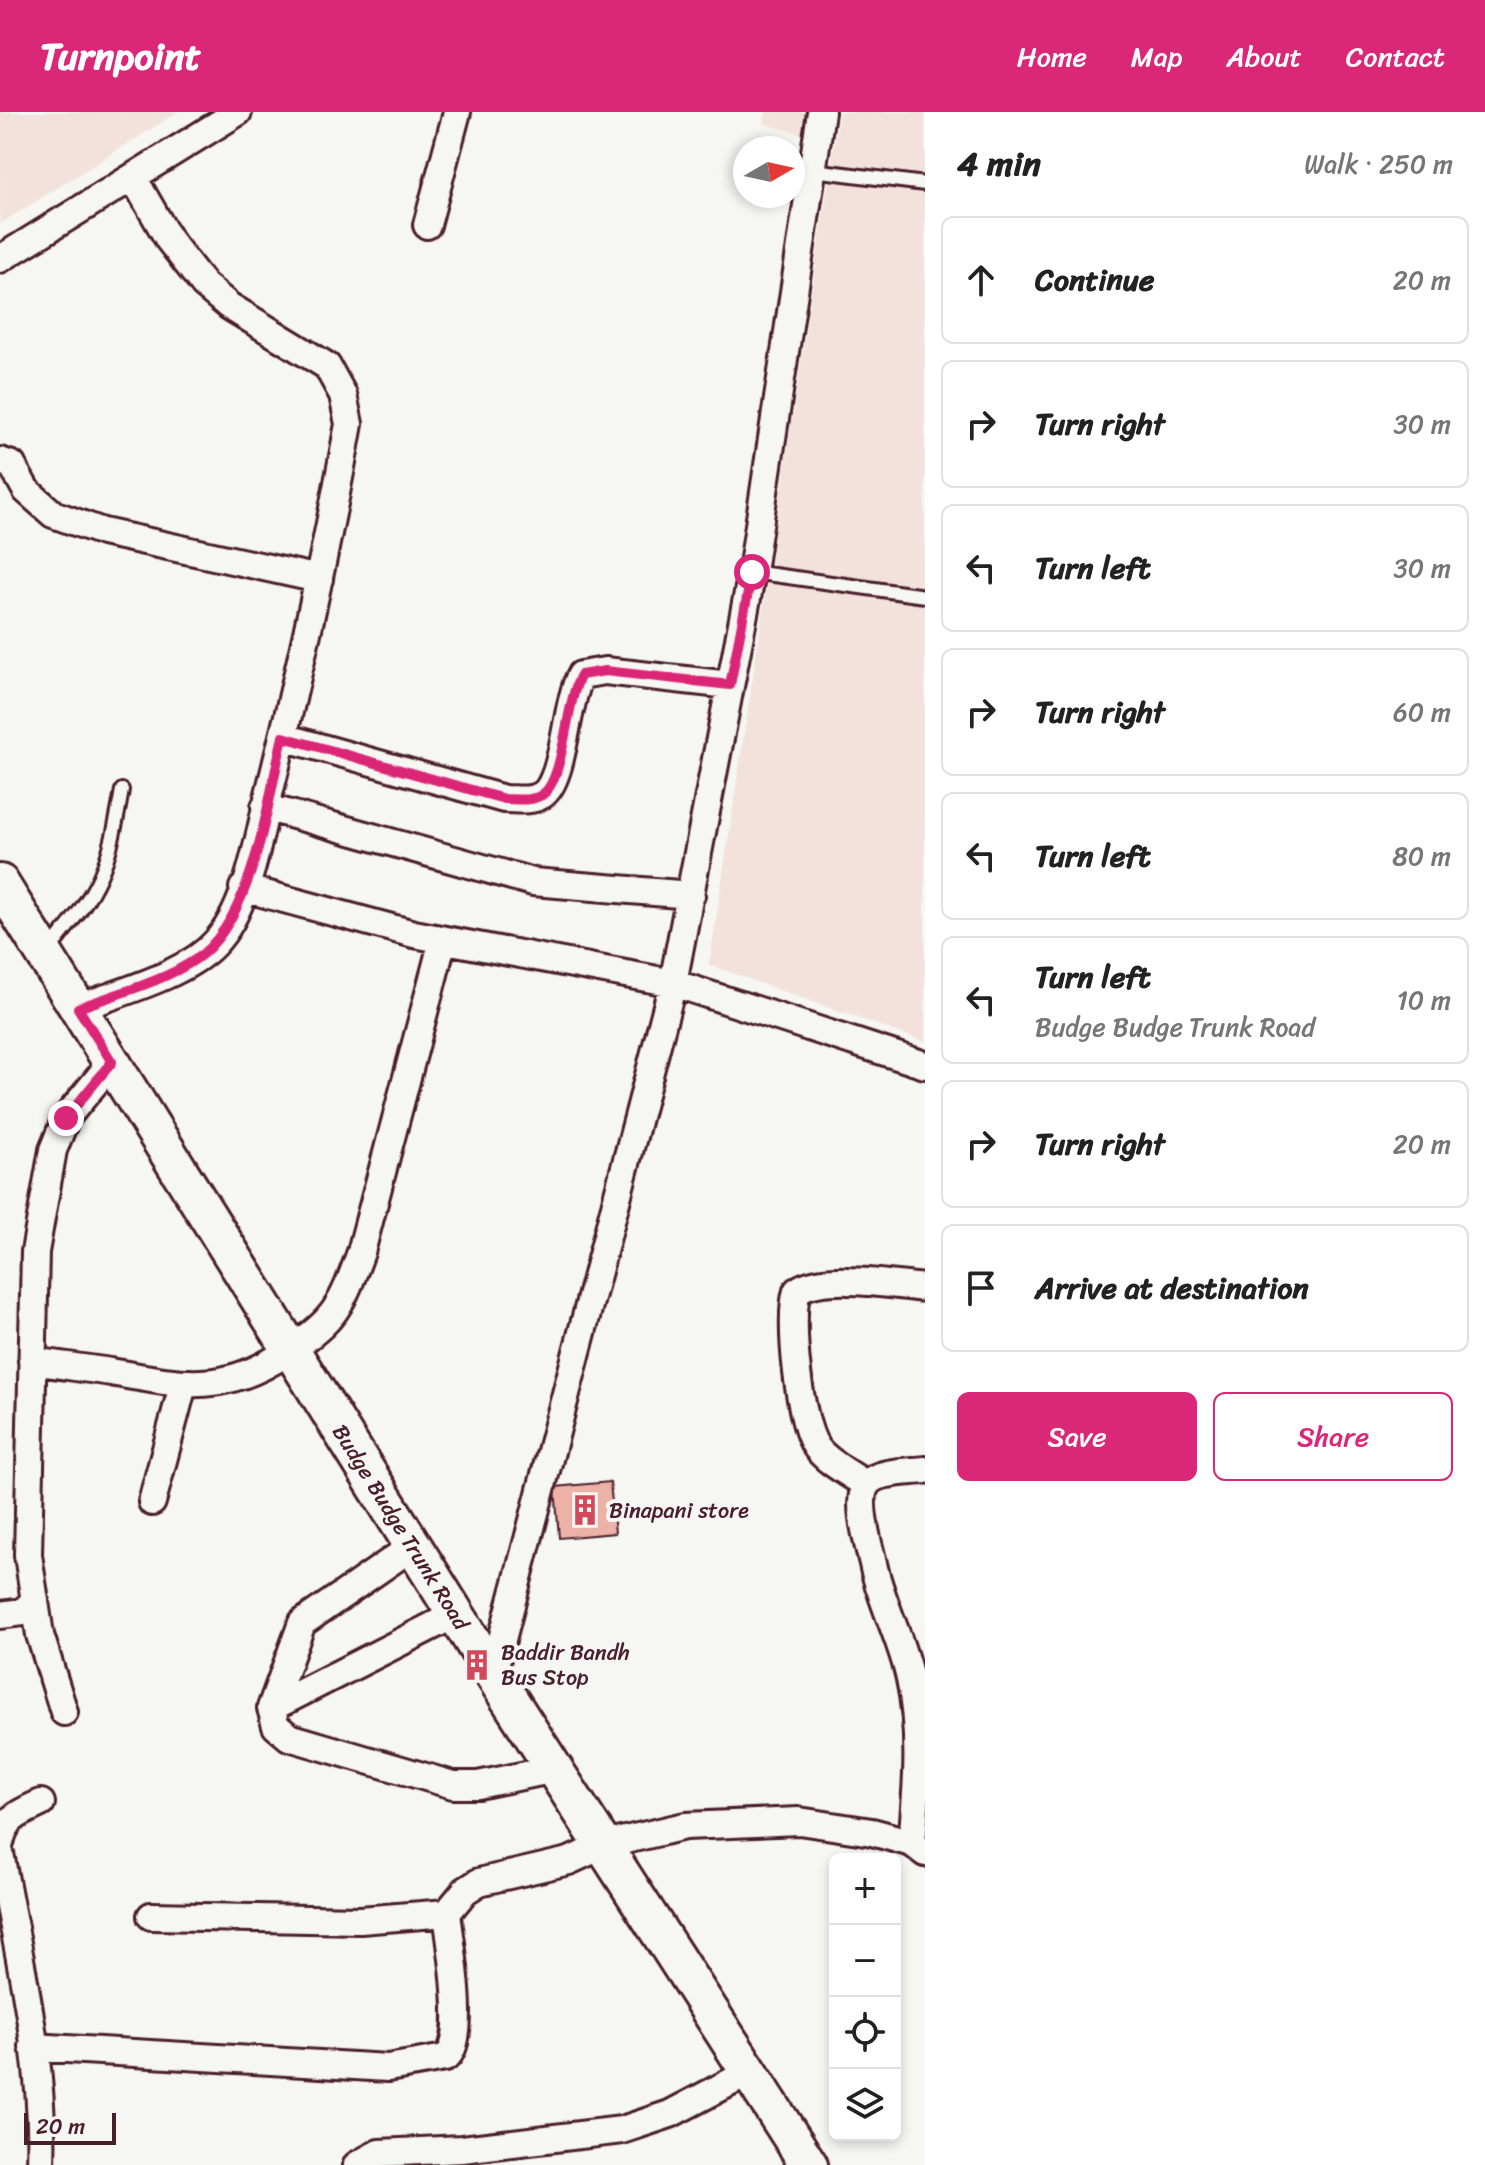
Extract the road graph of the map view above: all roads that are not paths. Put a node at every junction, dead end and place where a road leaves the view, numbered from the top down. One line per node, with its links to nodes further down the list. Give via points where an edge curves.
1 (238, 112): 5 (street)
2 (457, 112): 7 (street)
3 (821, 112): 4 (street)
4 (813, 170): 6 (lane); 10 (street)
5 (133, 177): 8 (street); 11 (street, via 169,240 204,285 327,366 343,395 349,424)
6 (925, 184)
7 (427, 225)
8 (0, 259)
9 (0, 461): 11 (street, via 12,465 26,490 53,514 103,532)
10 (752, 572): 12 (lane); 13 (street)
11 (319, 579): 14 (street)
12 (925, 596)
13 (730, 685): 14 (street, via 605,671 581,675 554,779 544,794 530,800 504,799); 19 (street)
14 (283, 737): 16 (street)
15 (122, 790): 21 (lane, via 102,878)
16 (265, 807): 18 (street); 19 (street, via 533,882)
17 (0, 883): 21 (main road, Budge Budge Trunk Road)
18 (243, 888): 20 (street); 23 (street, via 234,915 215,944 194,961)
19 (691, 895): 22 (street)
20 (443, 940): 22 (street); 27 (street, via 361,1252 343,1302 328,1323)
21 (45, 955): 23 (main road, Budge Budge Trunk Road)
22 (673, 983): 25 (street); 37 (street)
23 (78, 1008): 24 (main road, Budge Budge Trunk Road)
24 (112, 1062): 27 (main road, Budge Budge Trunk Road); 28 (street, via 66,1118 53,1150 35,1252)
25 (925, 1065)
26 (925, 1288): 31 (street, via 829,1281 797,1291 794,1327 808,1433 818,1450)
27 (291, 1350): 29 (street, via 259,1370 213,1384); 33 (main road, Budge Budge Trunk Road)
28 (32, 1361): 29 (street); 34 (street, via 28,1555)
29 (183, 1385): 32 (street)
30 (925, 1470): 31 (street, via 874,1478)
31 (866, 1485): 44 (street, via 864,1525 918,1723)
32 (152, 1502)
33 (413, 1546): 35 (main road, Budge Budge Trunk Road); 38 (street, via 302,1623)
34 (35, 1600): 36 (street, via 23,1612); 39 (street)
35 (456, 1614): 37 (main road, Budge Budge Trunk Road); 38 (street)
36 (0, 1615)
37 (493, 1674): 40 (main road, Budge Budge Trunk Road)
38 (271, 1708): 40 (street, via 276,1726 289,1737 453,1785)
39 (64, 1712)
40 (555, 1769): 43 (main road, Budge Budge Trunk Road)
41 (41, 1803): 42 (street, via 13,1815)
42 (0, 1843)
43 (604, 1845): 44 (street, via 685,1826 799,1821 872,1832); 46 (street, via 569,1861 479,1882); 49 (main road, Budge Budge Trunk Road)
44 (919, 1848)
45 (0, 1853): 48 (street)
46 (447, 1913): 47 (street, via 360,1920); 48 (street, via 456,2044 445,2058 388,2068)
47 (151, 1916)
48 (33, 2047): 50 (street)
49 (748, 2073): 51 (street, via 670,2114 622,2130 379,2153); 52 (main road, Budge Budge Trunk Road)
50 (41, 2165)
51 (357, 2165)
52 (809, 2165)

